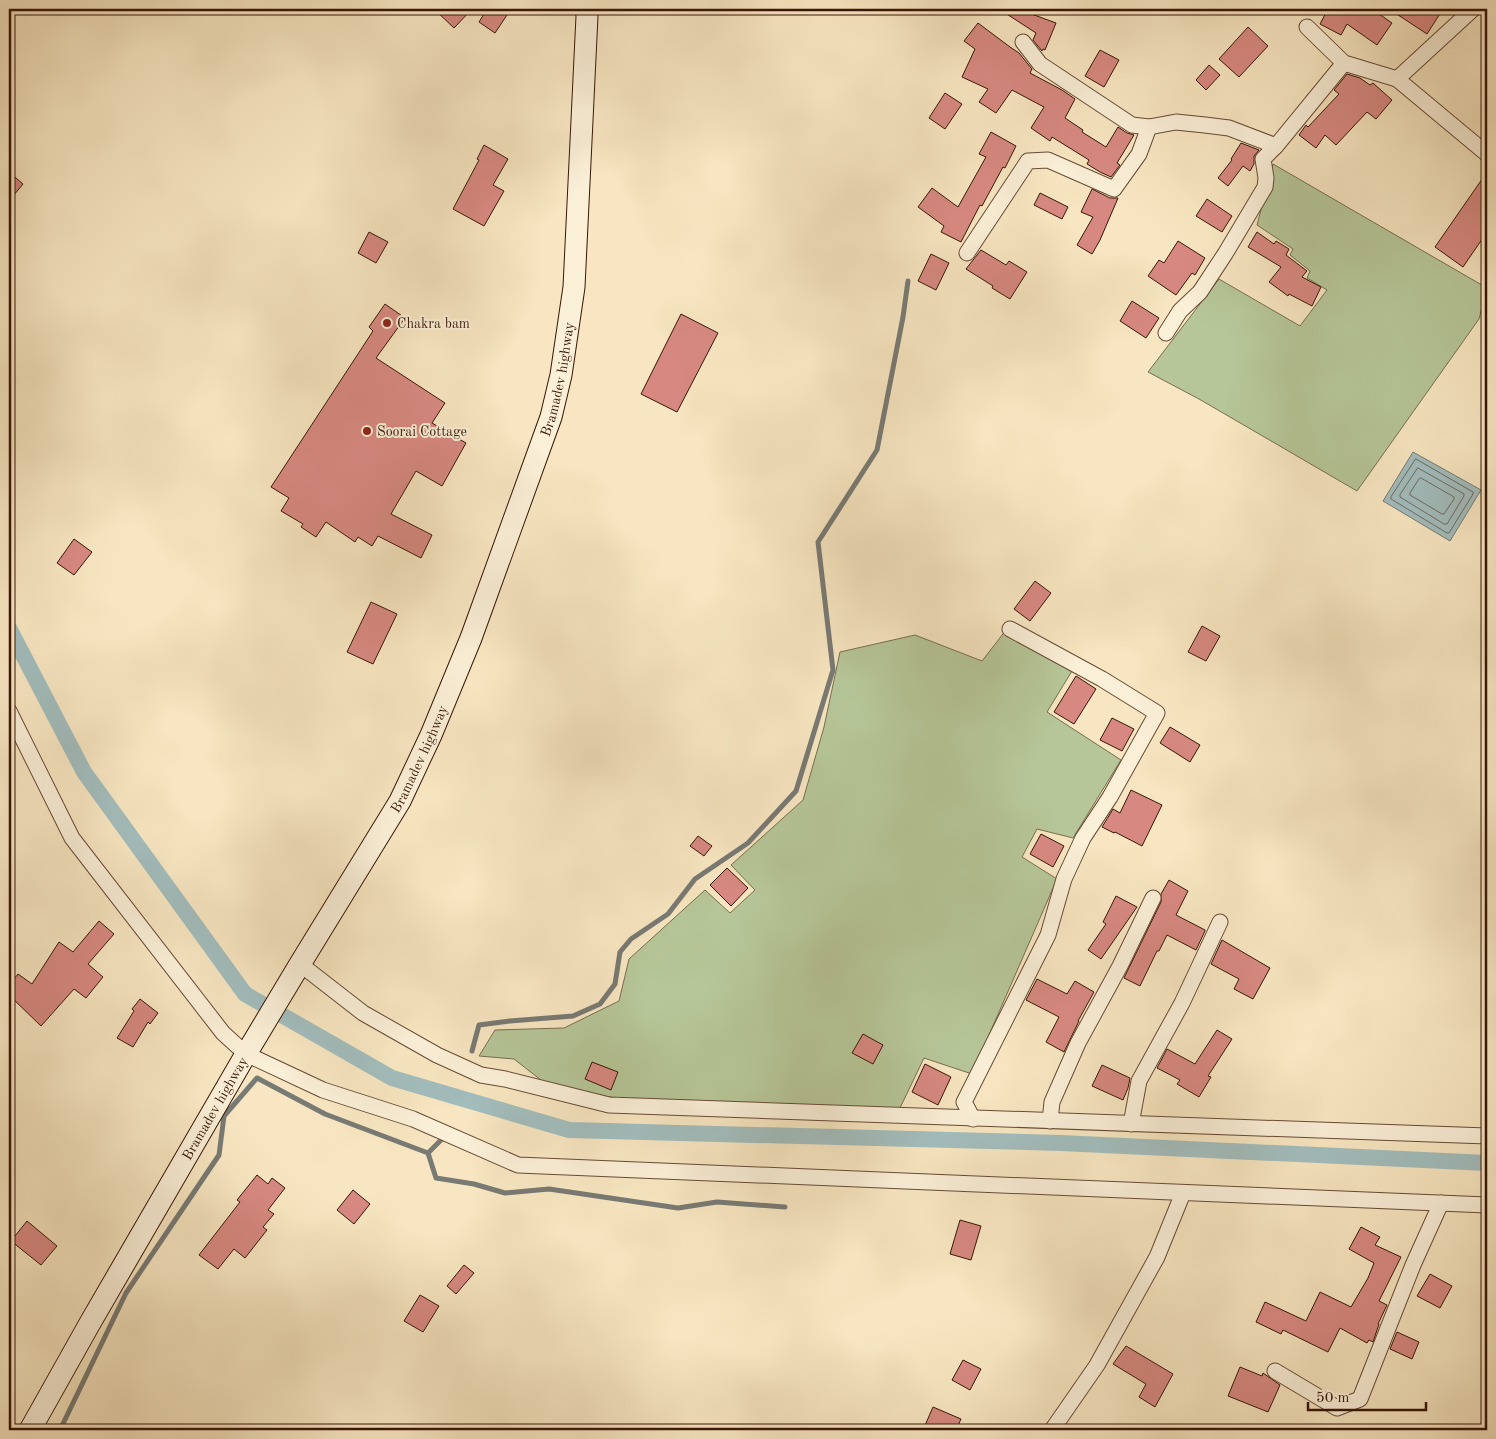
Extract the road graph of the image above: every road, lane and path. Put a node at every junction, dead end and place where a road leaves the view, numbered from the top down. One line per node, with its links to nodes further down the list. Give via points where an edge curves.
1 (586, 9): 16 (street, Bramadev highway, via 574,287 561,375 550,417 471,638 431,735 400,801)
2 (1473, 9): 6 (street)
3 (1306, 27): 5 (street)
4 (1023, 42): 7 (street, via 1040,64 1132,126)
5 (1344, 63): 6 (street); 8 (street)
6 (1397, 79): 9 (street)
7 (1149, 126): 8 (street, via 1176,122 1229,128); 10 (street, via 1139,154 1114,190 1048,160 1028,161)
8 (1276, 146): 11 (street, via 1263,159 1265,187 1200,292 1180,311)
9 (1487, 154)
10 (967, 253)
11 (1166, 334)
12 (1010, 629): 18 (street, via 1157,713 1084,838 1064,879 1048,935 964,1102)
13 (10, 717): 17 (street, via 72,838 224,1033)
14 (1153, 898): 19 (street, via 1078,1043 1052,1102)
15 (1220, 922): 20 (street, via 1182,1003 1139,1081)
16 (298, 968): 17 (street, Bramadev highway); 18 (street, via 363,1013 437,1055 481,1075 609,1105)
17 (248, 1051): 22 (street, via 323,1090 413,1119 518,1165); 26 (street, Bramadev highway)
18 (973, 1119): 19 (street)
19 (1050, 1121): 20 (street)
20 (1130, 1124): 21 (street)
21 (1487, 1136)
22 (1183, 1193): 23 (street); 27 (street, via 1157,1256 1097,1365)
23 (1441, 1203): 24 (street); 25 (street, via 1360,1399 1337,1408)
24 (1487, 1205)
25 (1275, 1371)
26 (30, 1430)
27 (1052, 1430)

